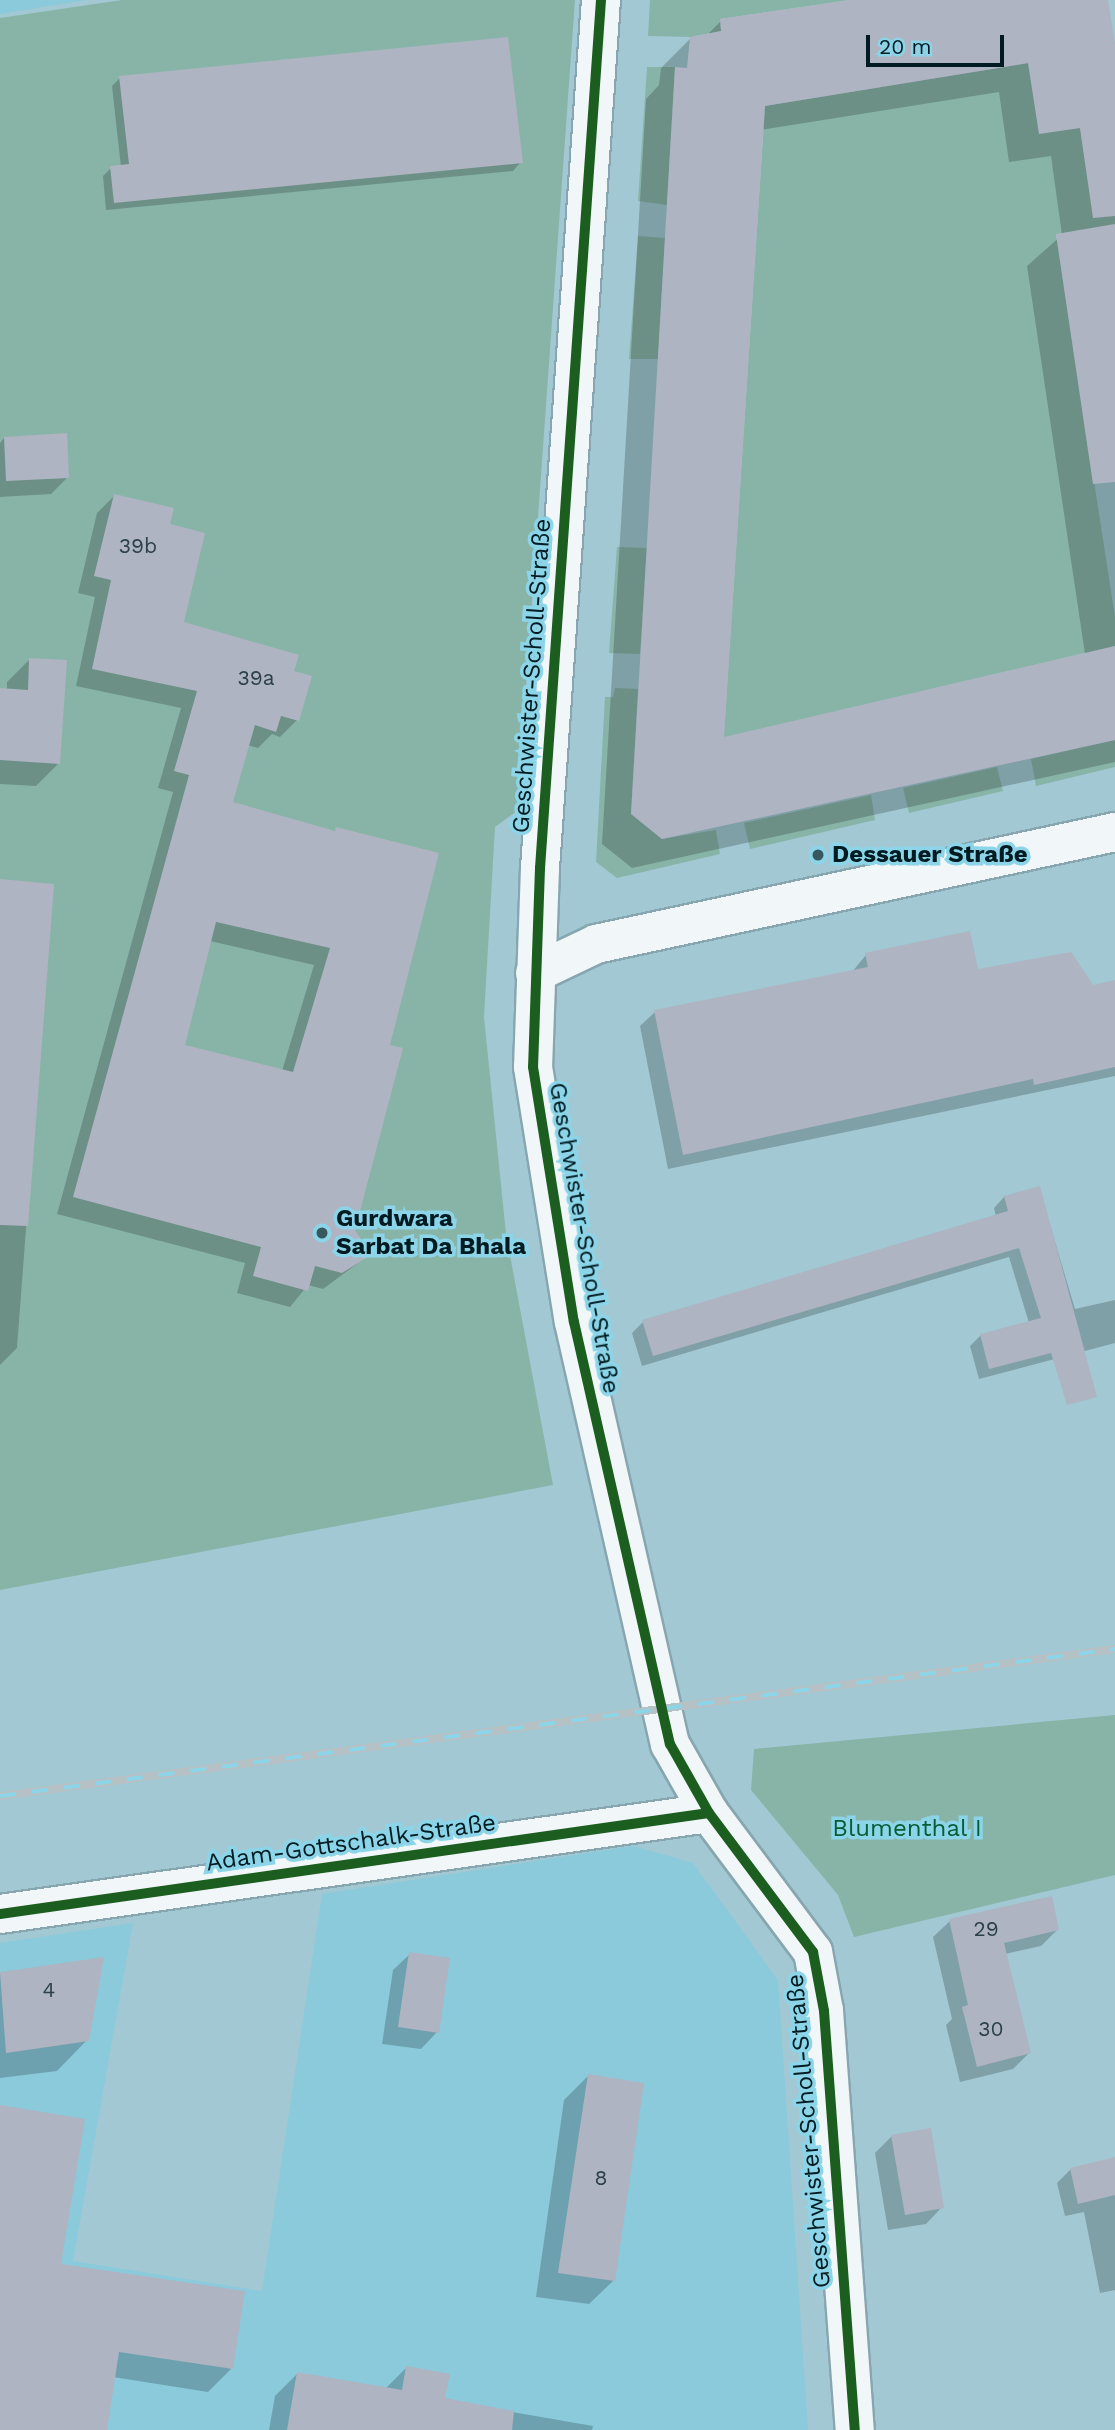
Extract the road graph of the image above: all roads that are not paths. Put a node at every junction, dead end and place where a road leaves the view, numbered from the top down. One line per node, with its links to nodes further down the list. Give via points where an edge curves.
1 (601, 0): 3 (street, Geschwister-Scholl-Straße)
2 (1115, 832): 3 (street, via 596,944)
3 (536, 973): 4 (street, Geschwister-Scholl-Straße, via 533,1067 574,1322 670,1744)
4 (709, 1813): 5 (street, Adam-Gottschalk-Straße); 6 (street, Geschwister-Scholl-Straße, via 813,1952 824,2011)
5 (0, 1914)
6 (855, 2430)

